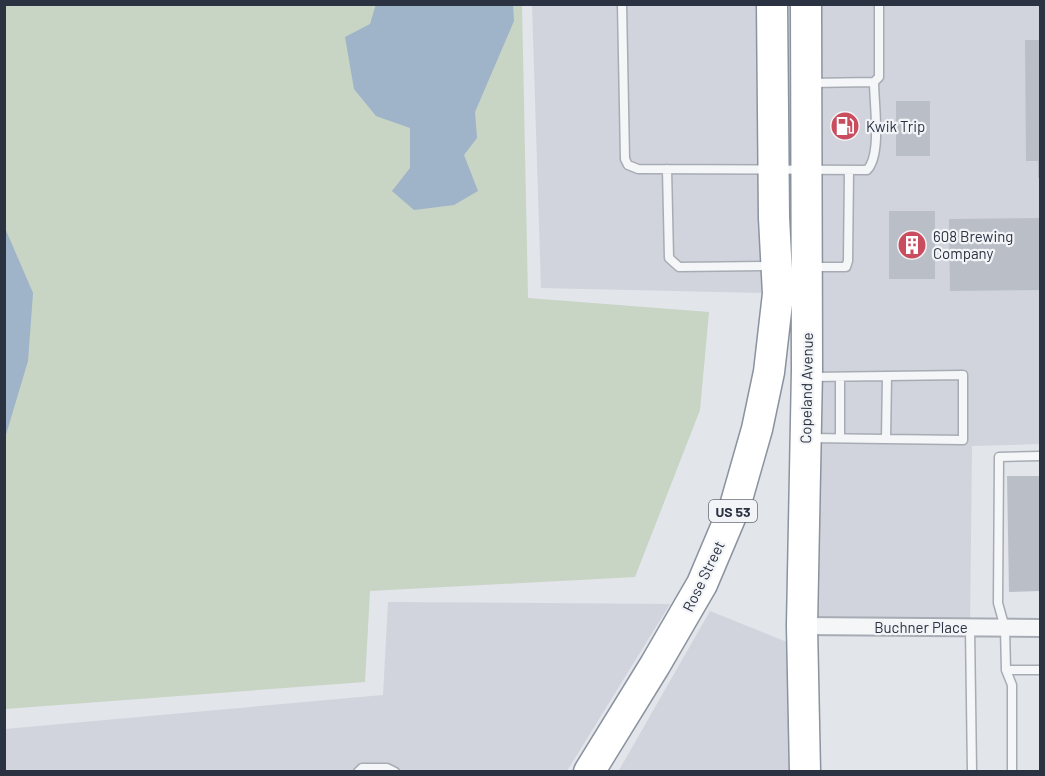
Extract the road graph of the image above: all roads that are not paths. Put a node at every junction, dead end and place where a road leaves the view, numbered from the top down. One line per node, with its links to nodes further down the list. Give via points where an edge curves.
1 (622, 4): 7 (lane, via 624,159 638,169)
2 (772, 4): 8 (highway, US 53)
3 (806, 4): 6 (highway, Copeland Avenue / US 53)
4 (879, 4): 5 (lane, via 881,68)
5 (874, 81): 6 (lane); 10 (lane, via 873,163 867,170)
6 (806, 83): 9 (highway, Copeland Avenue / US 53)
7 (667, 169): 8 (lane); 11 (lane, via 672,263 679,267)
8 (774, 169): 9 (lane); 11 (highway, Rose Street / US 53, via 774,218)
9 (806, 170): 10 (lane); 11 (highway, Copeland Avenue / US 53)
10 (849, 170): 11 (lane, via 846,267)
11 (792, 267): 13 (highway, Copeland Avenue / US 53); 27 (highway, Rose Street / US 53, via 778,294 769,372 735,506 702,584)
12 (887, 376): 14 (lane); 17 (lane); 17 (lane, via 963,375 963,440)
13 (807, 377): 14 (lane); 15 (highway, Copeland Avenue / US 53)
14 (840, 377): 16 (lane)
15 (806, 438): 16 (lane); 19 (highway, Copeland Avenue / US 53)
16 (840, 438): 17 (lane)
17 (886, 439)
18 (1041, 456): 21 (lane, via 999,457 998,603)
19 (802, 626): 20 (street, Buchner Place); 28 (highway, Copeland Avenue / US 53)
20 (970, 627): 21 (street, Buchner Place); 29 (lane)
21 (1005, 627): 22 (street, Buchner Place); 23 (lane)
22 (1041, 628)
23 (1006, 670): 24 (lane); 30 (lane, via 1012,685)
24 (1041, 670)
25 (358, 771): 26 (lane)
26 (395, 771)
27 (589, 771)
28 (805, 771)
29 (972, 771)
30 (1012, 771)

